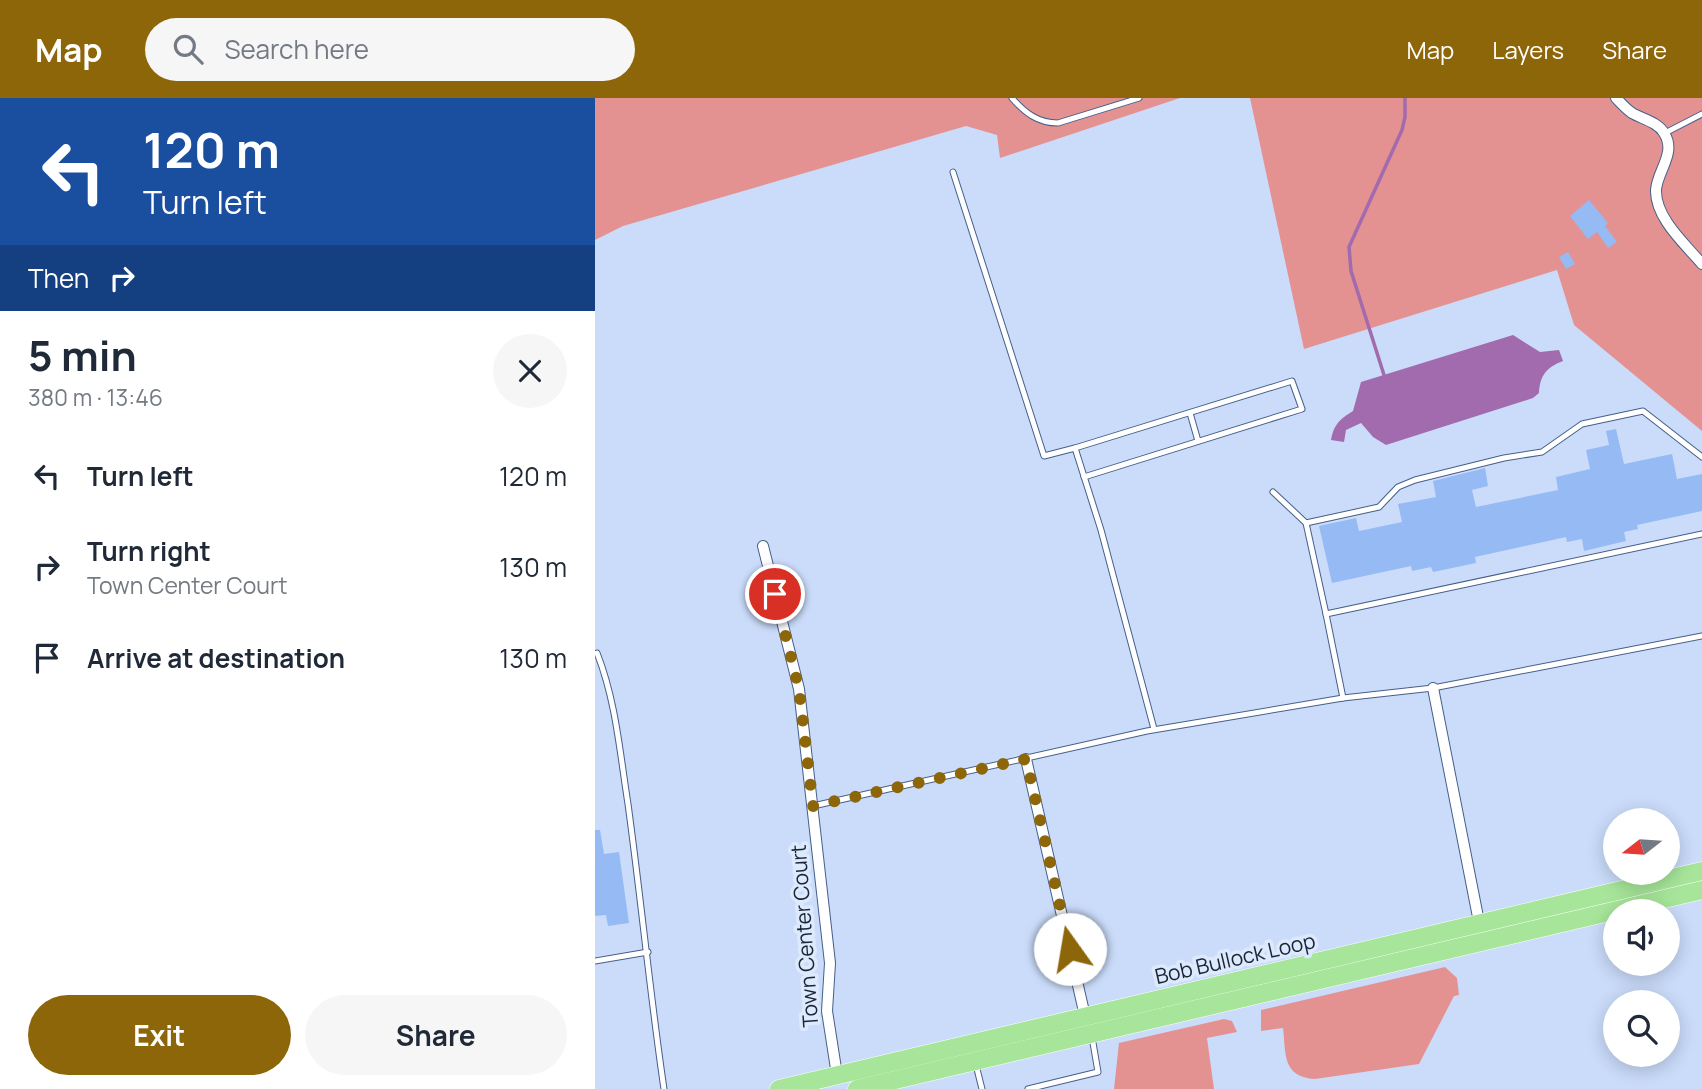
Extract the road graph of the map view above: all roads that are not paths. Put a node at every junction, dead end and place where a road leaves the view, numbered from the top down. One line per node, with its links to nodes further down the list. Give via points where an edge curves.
1 (1012, 98): 4 (lane, via 1034,118 1049,123)
2 (1139, 98): 4 (lane)
3 (1616, 98): 6 (street)
4 (1124, 100)
5 (1702, 114): 6 (lane)
6 (1665, 133): 8 (street, via 1668,152 1657,198 1662,213)
7 (954, 172): 11 (lane, via 1045,456)
8 (1702, 264)
9 (1190, 413): 10 (lane); 10 (lane, via 1292,381 1302,409); 11 (lane)
10 (1198, 441): 13 (lane)
11 (1075, 447): 13 (lane)
12 (1702, 457): 15 (lane, via 1643,411 1581,424 1542,452 1398,486 1379,507)
13 (1084, 477): 23 (lane)
14 (1273, 492): 15 (lane)
15 (1307, 523): 18 (lane)
16 (1702, 534): 18 (lane)
17 (763, 546): 25 (street, Town Center Court, via 799,689)
18 (1325, 614): 22 (lane)
19 (1702, 635): 21 (lane)
20 (597, 653): 29 (lane, via 616,722)
21 (1433, 688): 22 (lane); 28 (street)
22 (1343, 698): 23 (lane)
23 (1154, 729): 24 (lane)
24 (1026, 759): 25 (lane); 32 (street)
25 (813, 806): 36 (street, Town Center Court, via 830,963 827,1011)
26 (1702, 871): 28 (highway, Bob Bullock Loop)
27 (1702, 890): 33 (highway, Bob Bullock Loop)
28 (1479, 922): 31 (highway, Bob Bullock Loop)
29 (647, 952): 30 (lane); 37 (lane)
30 (595, 961)
31 (1185, 993): 32 (highway, Bob Bullock Loop); 33 (highway, via 1101,1023)
32 (1085, 1016): 34 (highway, via 1075,1028 1026,1041); 36 (highway, Bob Bullock Loop)
33 (1092, 1034): 34 (highway, Bob Bullock Loop); 41 (lane, via 1098,1072)
34 (1004, 1054): 35 (highway, Bob Bullock Loop)
35 (975, 1061): 39 (highway, Bob Bullock Loop); 40 (lane)
36 (838, 1075): 38 (highway, Bob Bullock Loop)
37 (664, 1089)
38 (779, 1089)
39 (857, 1089)
40 (982, 1089)
41 (1028, 1089)

